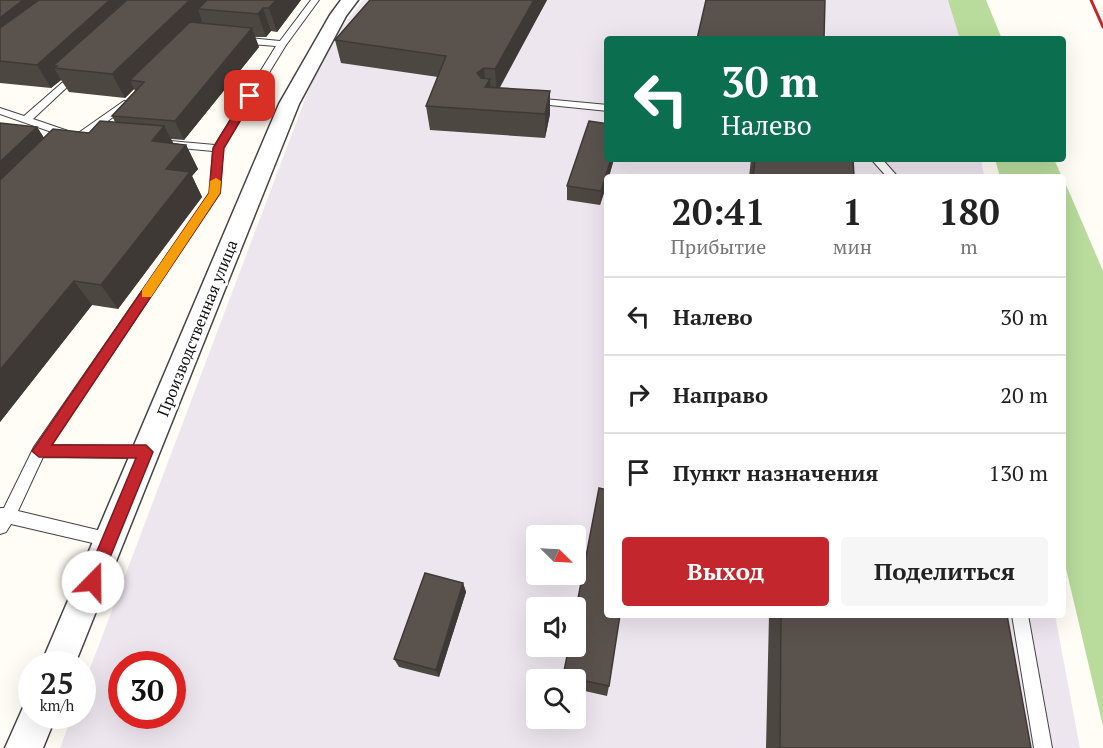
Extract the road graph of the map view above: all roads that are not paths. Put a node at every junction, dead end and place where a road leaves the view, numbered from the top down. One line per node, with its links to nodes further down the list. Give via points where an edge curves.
1 (315, 0): 4 (lane)
2 (350, 0): 19 (street, Производственная улица, via 289,104)
3 (227, 39): 4 (lane)
4 (282, 44): 14 (lane)
5 (87, 64): 10 (lane)
6 (139, 92): 11 (lane, via 123,108)
7 (519, 100): 8 (lane)
8 (604, 108)
9 (0, 111): 10 (lane)
10 (26, 120): 11 (lane)
11 (77, 137): 12 (lane); 15 (lane)
12 (100, 139)
13 (159, 143): 14 (lane)
14 (218, 148): 18 (lane, via 215,193)
15 (60, 154)
16 (879, 162): 17 (lane)
17 (890, 174)
18 (39, 451): 19 (lane); 20 (lane)
19 (146, 452): 21 (street, Производственная улица)
20 (2, 519): 21 (lane)
21 (110, 540): 23 (street, Производственная улица)
22 (1021, 618): 26 (lane)
23 (63, 651)
24 (32, 729): 25 (street)
25 (24, 748)
26 (1043, 748)

